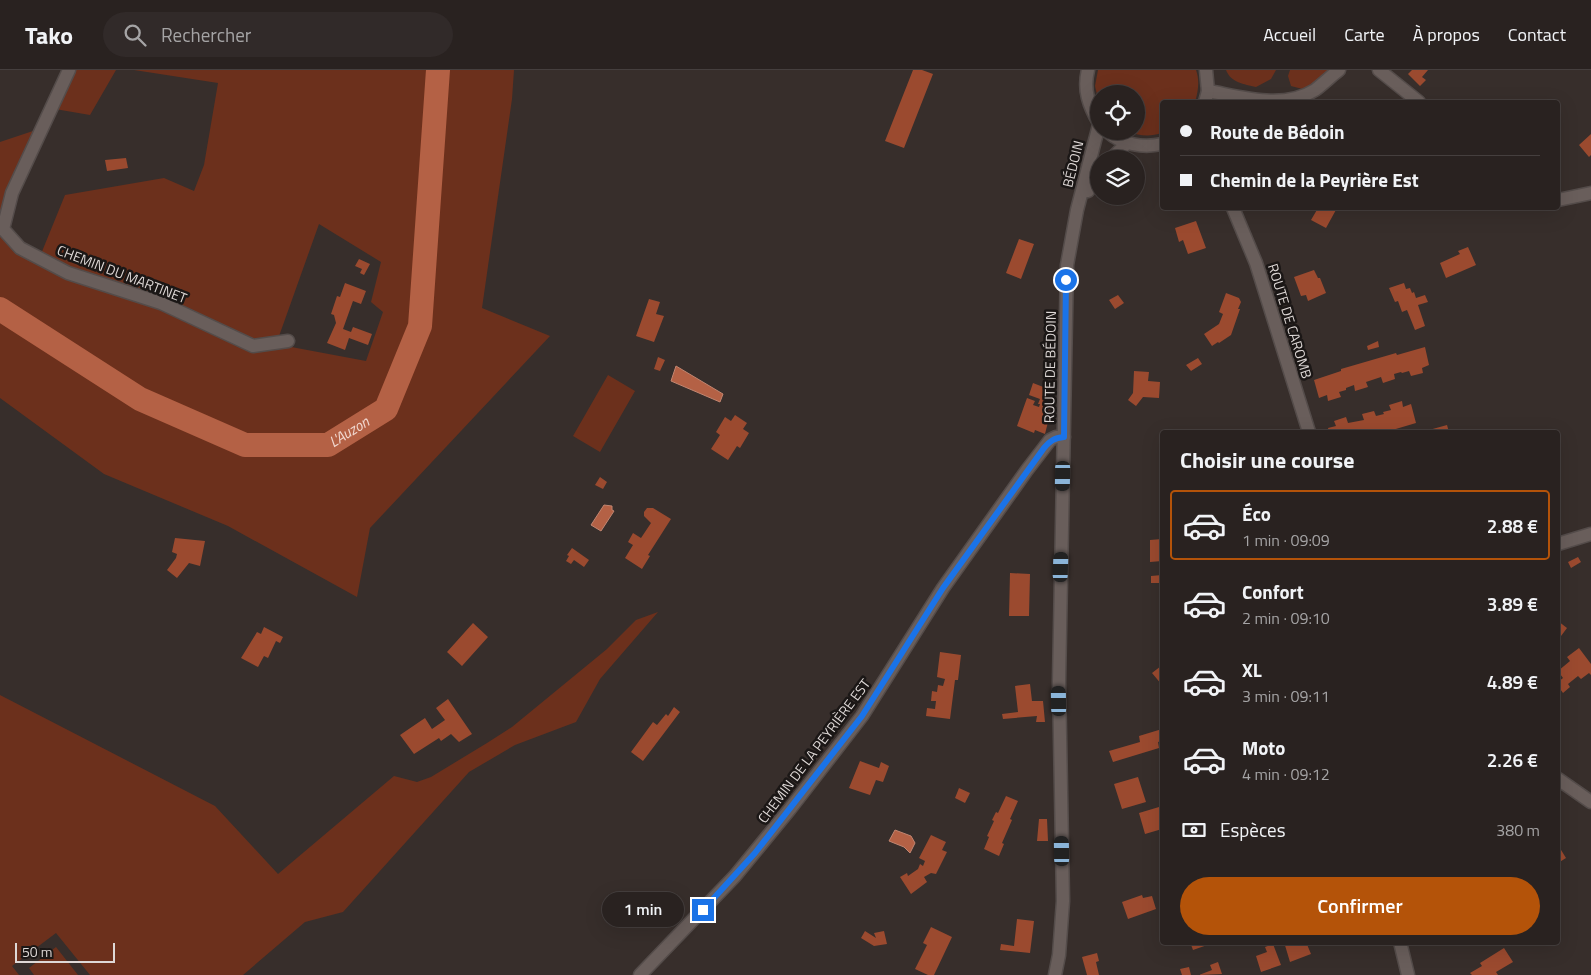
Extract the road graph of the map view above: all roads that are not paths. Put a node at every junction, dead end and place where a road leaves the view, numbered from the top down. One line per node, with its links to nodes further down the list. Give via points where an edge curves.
1 (70, 70): 21 (street, CHEMIN DU MARTINET, via 12,193 2,229 20,248 68,273 161,303 253,346)
2 (1088, 70): 10 (street, via 1086,93)
3 (1206, 70): 6 (street)
4 (1339, 70): 8 (street, via 1314,90 1292,99)
5 (1379, 70): 9 (street)
6 (1207, 97): 7 (street)
7 (1251, 100)
8 (1279, 100)
9 (1416, 100)
10 (1090, 109)
11 (1095, 140): 19 (street, BÉDOIN)
12 (1121, 140): 13 (street)
13 (1127, 143): 14 (street); 15 (street)
14 (1160, 144)
15 (1120, 150)
16 (1090, 188): 19 (street)
17 (1591, 194): 18 (street)
18 (1560, 200)
19 (1077, 210): 23 (street, ROUTE DE BÉDOIN, via 1067,265)
20 (1234, 211): 22 (street, ROUTE DE CAROMB, via 1256,263)
21 (288, 341)
22 (1308, 430)
23 (1064, 437): 29 (street, CHEMIN DE LA PEYRIÈRE EST, via 1050,440 1027,470 943,588 862,716 790,809 735,876); 30 (street, ROUTE DE BÉDOIN, via 1059,682 1063,901)
24 (1591, 534): 25 (street)
25 (1560, 543)
26 (1560, 781): 27 (street)
27 (1591, 802)
28 (1401, 945): 31 (street)
29 (640, 975)
30 (1055, 975)
31 (1408, 975)

